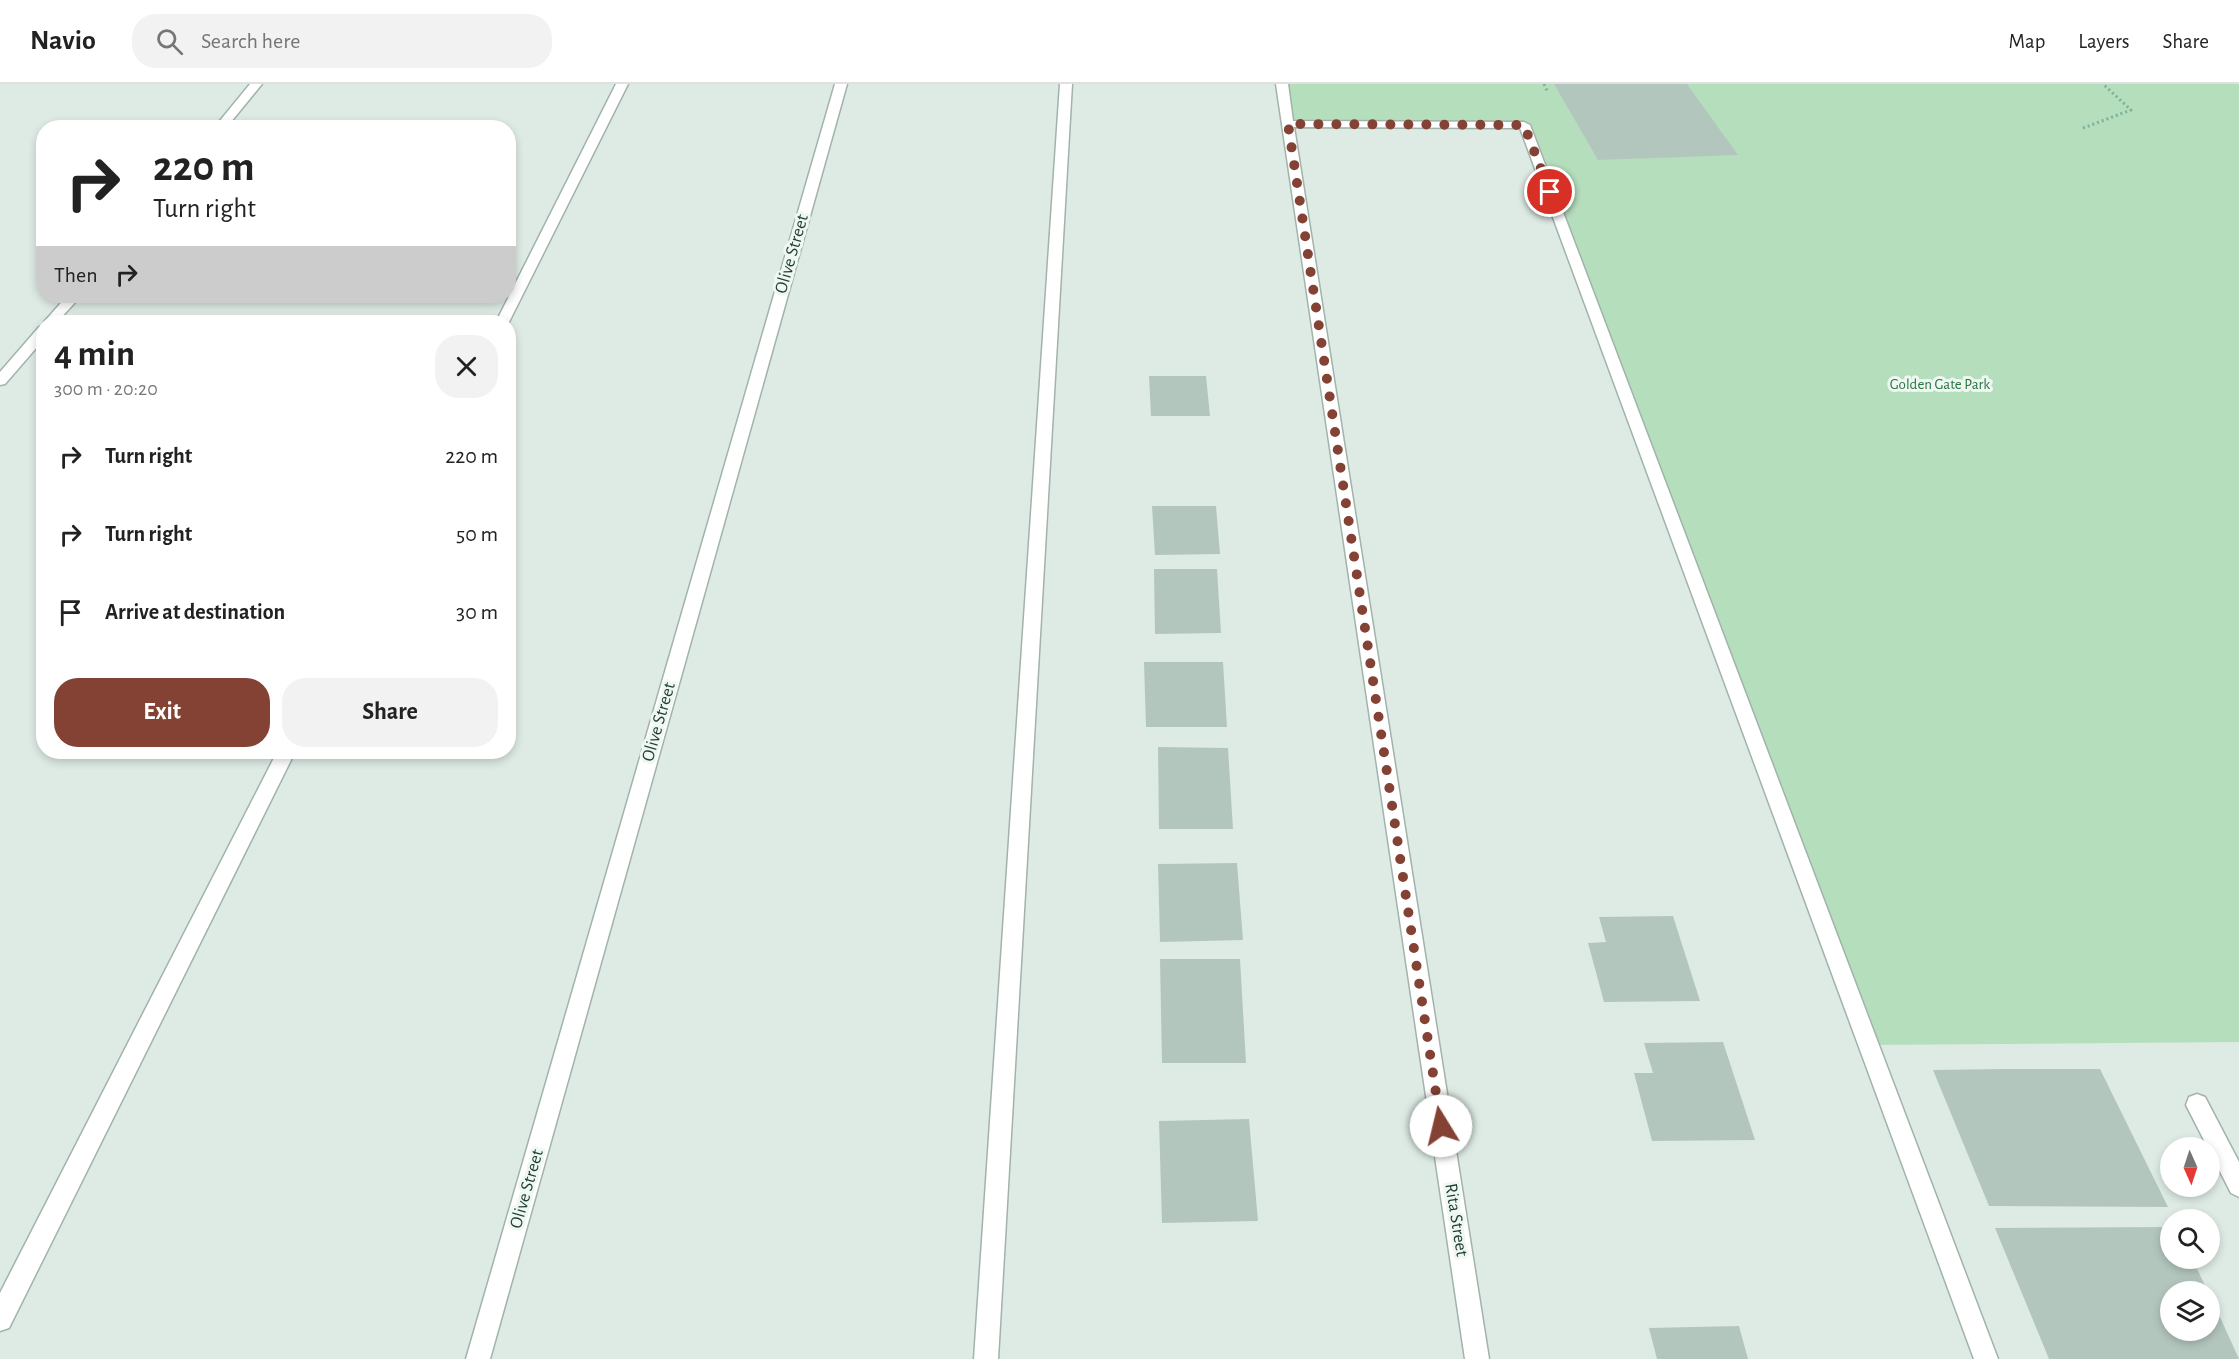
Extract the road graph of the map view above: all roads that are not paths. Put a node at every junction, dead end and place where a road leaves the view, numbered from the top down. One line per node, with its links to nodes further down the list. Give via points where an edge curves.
1 (256, 84): 6 (street)
2 (622, 84): 8 (street)
3 (841, 84): 17 (street, Olive Street)
4 (1066, 84): 18 (street)
5 (1282, 84): 7 (street, Rita Street)
6 (226, 120)
7 (1288, 124): 19 (street, Rita Street); 20 (street, via 1524,125)
8 (516, 294)
9 (68, 303): 10 (street)
10 (56, 315)
11 (36, 339): 12 (street)
12 (0, 381)
13 (282, 759): 16 (street)
14 (2197, 1105): 15 (street)
15 (2239, 1185)
16 (0, 1320)
17 (478, 1359)
18 (987, 1359)
19 (1477, 1359)
20 (1986, 1359)

